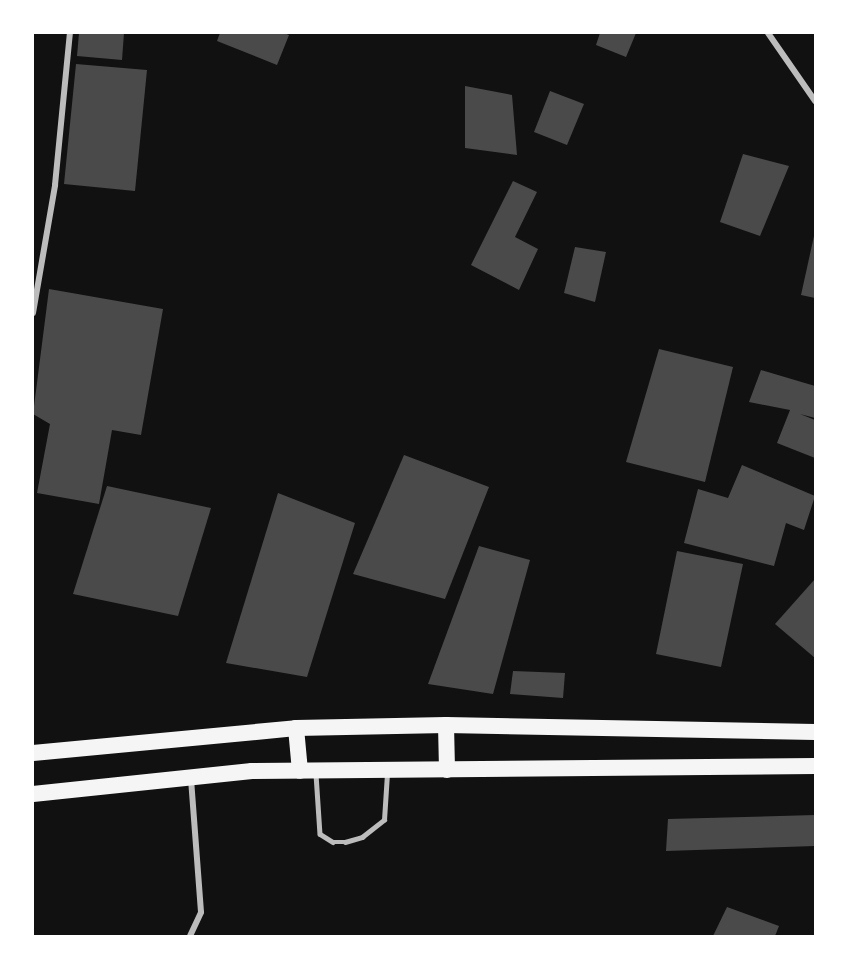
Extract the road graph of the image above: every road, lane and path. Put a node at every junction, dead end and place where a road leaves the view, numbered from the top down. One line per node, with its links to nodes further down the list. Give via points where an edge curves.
1 (70, 33): 4 (street, via 55,185)
2 (768, 33): 3 (street)
3 (815, 101)
4 (33, 313)
5 (446, 725): 6 (highway); 7 (highway); 11 (highway)
6 (296, 728): 8 (highway); 12 (highway)
7 (815, 732)
8 (33, 753)
9 (815, 766): 11 (highway)
10 (387, 769): 11 (highway); 12 (highway); 12 (lane, via 384,820 362,837 345,842 333,842 320,834)
11 (447, 770)
12 (308, 771): 13 (highway)
13 (191, 776): 14 (highway); 15 (street, via 201,912)
14 (33, 794)
15 (190, 936)

